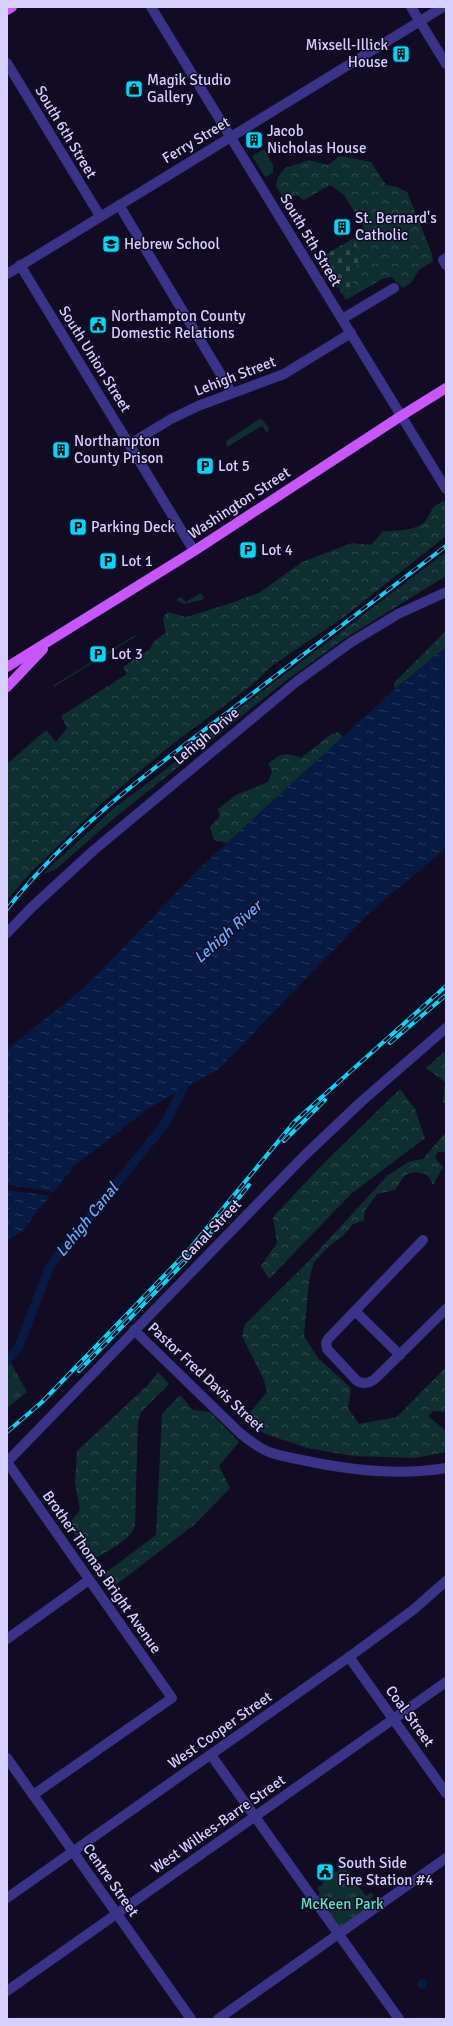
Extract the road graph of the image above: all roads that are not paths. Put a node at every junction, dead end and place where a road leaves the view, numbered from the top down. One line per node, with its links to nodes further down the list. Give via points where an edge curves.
1 (12, 7): 5 (main road)
2 (151, 7): 9 (street, South 5th Street)
3 (411, 7): 6 (street)
4 (443, 7): 6 (street, Ferry Street)
5 (7, 10)
6 (419, 21): 8 (street); 9 (street, Ferry Street)
7 (7, 64): 11 (street, South 6th Street)
8 (446, 64)
9 (230, 137): 10 (street, Ferry Street); 17 (street, South 5th Street)
10 (119, 205): 11 (street, Ferry Street); 20 (street)
11 (100, 216): 14 (street, Ferry Street)
12 (446, 258): 13 (street, via 443,260)
13 (446, 265)
14 (20, 266): 15 (street, Ferry Street); 22 (street, South Union Street)
15 (7, 274)
16 (394, 288): 17 (street)
17 (342, 319): 18 (street, South 5th Street)
18 (351, 333): 20 (street, Lehigh Street, via 284,374); 21 (street, South 5th Street)
19 (446, 388): 21 (main road, Washington Street)
20 (232, 393): 22 (street, Lehigh Street, via 178,416)
21 (401, 416): 23 (street, South 5th Street); 24 (main road, Washington Street)
22 (130, 444): 24 (street, South Union Street)
23 (446, 489)
24 (194, 551): 26 (main road, Washington Street)
25 (446, 592): 29 (street, Lehigh Drive, via 398,614 350,643 296,682 94,850)
26 (52, 639): 27 (main road, Washington Street); 28 (main road)
27 (7, 667)
28 (7, 687)
29 (7, 933)
30 (446, 1028): 34 (street, Canal Street, via 304,1156)
31 (423, 1240): 33 (street)
32 (446, 1309): 35 (street)
33 (355, 1311): 35 (street); 35 (street, via 328,1339 330,1354 340,1364 364,1384 374,1380)
34 (134, 1330): 36 (street, Canal Street); 37 (street, Pastor Fred Davis Street, via 241,1434 271,1453 349,1468 401,1471)
35 (400, 1355)
36 (7, 1462): 38 (street, Brother Thomas Bright Avenue)
37 (446, 1468)
38 (89, 1580): 40 (street); 47 (street, Brother Thomas Bright Avenue, via 172,1698)
39 (446, 1581): 41 (street, West Cooper Street, via 413,1610)
40 (7, 1638)
41 (349, 1657): 43 (street, Coal Street); 44 (street, West Cooper Street)
42 (446, 1682): 43 (street, West Wilkes-Barre Street)
43 (395, 1719): 46 (street, Coal Street); 48 (street, West Wilkes-Barre Street)
44 (212, 1755): 48 (street); 49 (street, West Cooper Street)
45 (7, 1758): 47 (street, Centre Street)
46 (446, 1793)
47 (33, 1795): 49 (street, Centre Street)
48 (256, 1816): 52 (street, West Wilkes-Barre Street); 53 (street)
49 (73, 1852): 51 (street, West Cooper Street); 52 (street, Centre Street)
50 (446, 1858): 53 (street)
51 (7, 1898)
52 (117, 1914): 54 (street, West Wilkes-Barre Street); 55 (street, Centre Street)
53 (339, 1934): 56 (street); 57 (street)
54 (7, 1991)
55 (191, 2019)
56 (218, 2019)
57 (399, 2019)

